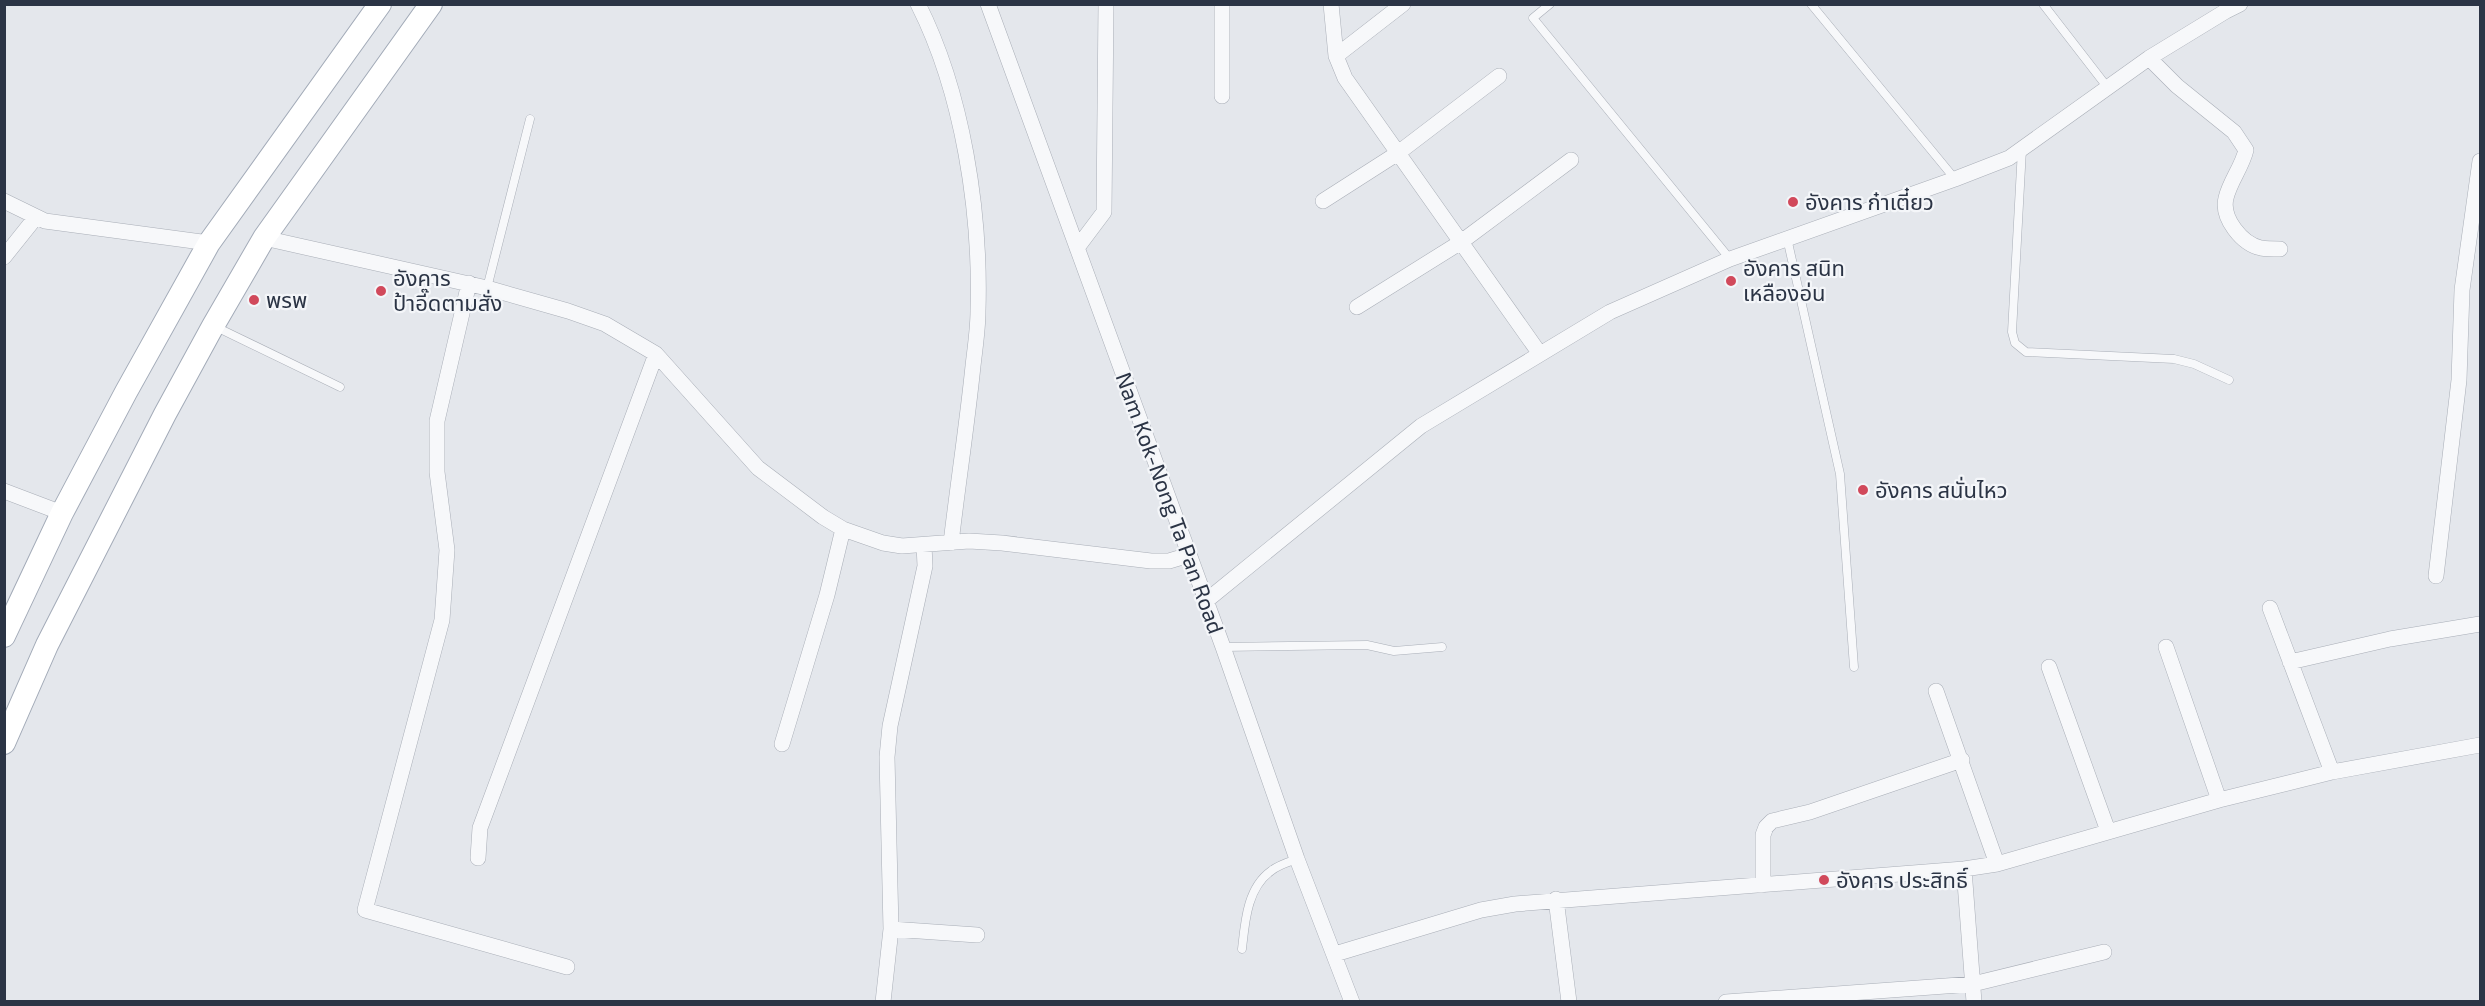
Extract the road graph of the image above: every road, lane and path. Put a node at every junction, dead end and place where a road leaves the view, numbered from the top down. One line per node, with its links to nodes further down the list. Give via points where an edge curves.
1 (380, 4): 31 (main road)
2 (432, 4): 28 (main road)
3 (918, 4): 47 (street, via 950,88 968,166 976,224 978,313)
4 (988, 4): 32 (street, Nam Kok-Nong Ta Pan Road)
5 (1106, 4): 32 (street, via 1104,212)
6 (1222, 4): 18 (street)
7 (1331, 4): 14 (street)
8 (1403, 4): 14 (street)
9 (1550, 4): 35 (lane, via 1533,18)
10 (1811, 4): 24 (lane)
11 (2043, 4): 17 (lane)
12 (2240, 4): 13 (street)
13 (2225, 7): 15 (street)
14 (1336, 56): 21 (street, via 1345,78)
15 (2149, 58): 17 (street); 33 (street, via 2234,132 2247,150 2225,199 2227,215 2233,228 2249,243)
16 (1499, 76): 21 (street)
17 (2108, 88): 20 (street)
18 (1222, 96)
19 (530, 119): 37 (lane)
20 (2022, 149): 24 (street); 42 (lane, via 2012,332 2015,343 2026,352 2174,359)
21 (1398, 153): 26 (street); 30 (street)
22 (1571, 160): 30 (street)
23 (2481, 160): 50 (street, via 2462,290 2459,380)
24 (1955, 179): 29 (street)
25 (4, 201): 27 (street)
26 (1323, 201)
27 (36, 217): 31 (street); 34 (street)
28 (264, 238): 36 (street); 39 (main road)
29 (1787, 238): 35 (street); 59 (lane, via 1840,474)
30 (1461, 242): 38 (street); 41 (street)
31 (208, 243): 45 (main road)
32 (1077, 248): 49 (street, Nam Kok-Nong Ta Pan Road)
33 (2280, 249)
34 (4, 257)
35 (1730, 259): 41 (street, via 1610,312)
36 (469, 283): 37 (street); 80 (street, via 437,421 437,472 447,550 442,620 365,910)
37 (488, 288): 40 (street, via 605,324)
38 (1357, 307)
39 (213, 326): 43 (lane); 62 (main road, via 47,645)
40 (656, 354): 46 (street, via 758,468); 69 (street, via 480,828)
41 (1540, 354): 51 (street, via 1421,426)
42 (2229, 380)
43 (340, 387)
44 (4, 491): 45 (street)
45 (63, 513): 54 (main road)
46 (843, 529): 48 (street, via 883,543); 63 (street)
47 (951, 543): 48 (street); 49 (street, via 1002,543 1152,561)
48 (924, 545): 75 (street, via 925,566 890,726 887,757)
49 (1189, 555): 51 (street, Nam Kok-Nong Ta Pan Road)
50 (2436, 576)
51 (1206, 601): 55 (street, Nam Kok-Nong Ta Pan Road)
52 (2270, 608): 58 (street)
53 (2481, 624): 58 (street, via 2390,639)
54 (4, 636)
55 (1223, 647): 56 (lane, via 1367,645 1394,651); 70 (street, Nam Kok-Nong Ta Pan Road)
56 (1442, 647)
57 (2166, 647): 67 (street)
58 (2290, 662): 66 (street)
59 (1854, 667)
60 (2049, 667): 68 (street)
61 (1936, 692): 65 (street)
62 (4, 743)
63 (782, 744)
64 (2481, 745): 66 (street)
65 (1962, 760): 71 (street); 73 (street, via 1810,812 1772,821 1763,835)
66 (2332, 772): 67 (street)
67 (2219, 800): 68 (street)
68 (2108, 831): 71 (street)
69 (478, 858)
70 (1297, 859): 77 (lane, via 1272,870 1261,881 1251,898); 79 (street, Nam Kok-Nong Ta Pan Road)
71 (1997, 864): 72 (street)
72 (1964, 869): 73 (street); 81 (street)
73 (1763, 885): 74 (street)
74 (1556, 899): 79 (street, via 1481,910); 84 (street)
75 (891, 929): 76 (street); 82 (street)
76 (977, 935)
77 (1242, 949)
78 (2104, 952): 81 (street)
79 (1335, 954): 83 (street, Nam Kok-Nong Ta Pan Road)
80 (567, 967)
81 (1973, 984): 85 (street); 86 (street)
82 (883, 1002)
83 (1352, 1002)
84 (1569, 1002)
85 (1726, 1002)
86 (1974, 1002)

